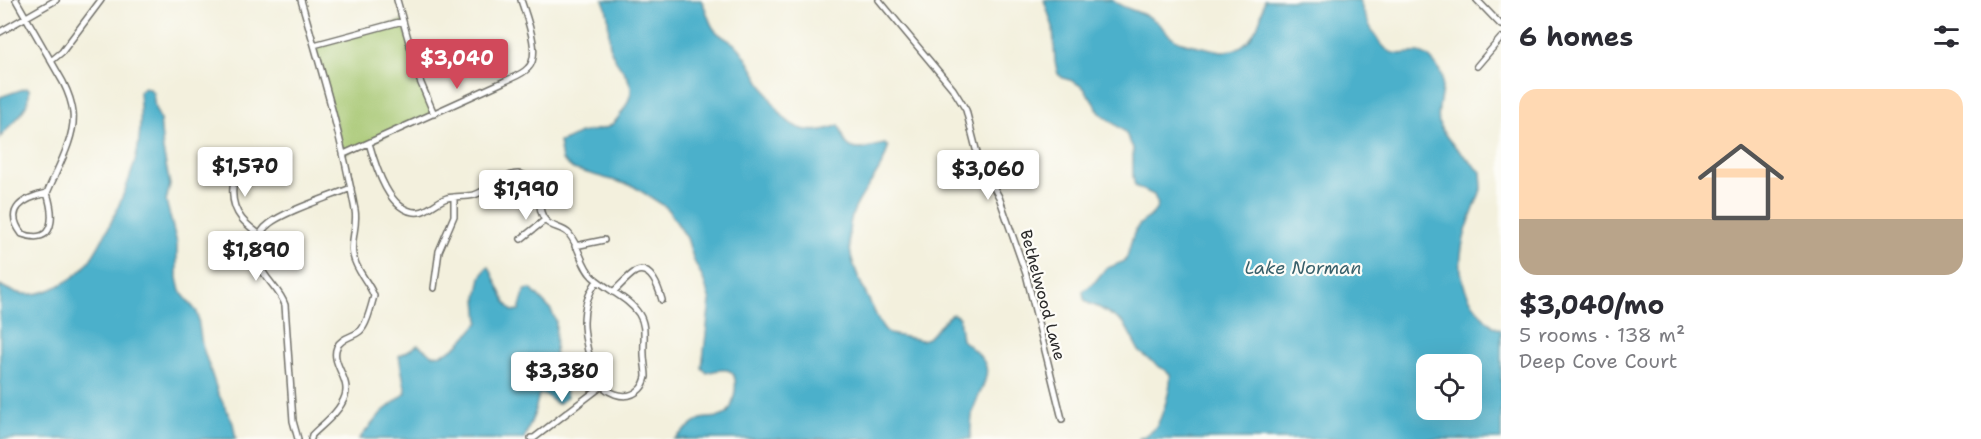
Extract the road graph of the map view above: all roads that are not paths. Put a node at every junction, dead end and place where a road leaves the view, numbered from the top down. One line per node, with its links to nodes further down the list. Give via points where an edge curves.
1 (16, 0): 9 (street)
2 (56, 0): 9 (street)
3 (101, 0): 15 (street)
4 (301, 0): 14 (street)
5 (397, 0): 10 (street)
6 (521, 0): 17 (street, via 534,48 529,68)
7 (879, 0): 34 (street, Bethelwood Lane, via 966,110 979,161 999,197 1026,274)
8 (1477, 0): 11 (street)
9 (26, 17): 12 (street); 15 (street)
10 (403, 21): 14 (street); 17 (street)
11 (1501, 25)
12 (0, 32)
13 (1501, 38): 16 (street)
14 (314, 45): 19 (street)
15 (51, 61): 22 (street, via 69,94 74,120)
16 (1477, 66)
17 (434, 114): 18 (street)
18 (369, 143): 19 (street); 23 (street, via 382,184 406,210 422,212)
19 (344, 154): 21 (street)
20 (244, 157): 25 (street, via 233,183 234,204 240,217)
21 (351, 188): 25 (street, via 279,218); 37 (street, via 356,215 353,256 374,298 361,331 342,341 336,350 347,385 345,396)
22 (47, 193): 22 (street, via 22,201 15,208 14,219 22,234 32,237 48,231 52,213)
23 (454, 197): 24 (street, via 474,195 509,175 520,174 535,184); 30 (street, via 454,216 439,251)
24 (545, 220): 26 (street); 28 (street, via 568,233)
25 (261, 235): 36 (street, via 256,248 258,263 285,305 293,421)
26 (521, 240)
27 (604, 240): 28 (street)
28 (575, 246): 29 (street)
29 (597, 281): 31 (street); 33 (street, via 586,302 583,321)
30 (434, 288)
31 (613, 292): 32 (street, via 634,273 643,271 657,284); 33 (street, via 642,319 646,379 640,389 626,396)
32 (662, 300)
33 (602, 386): 35 (street)
34 (1062, 419)
35 (531, 438)
36 (298, 439)
37 (311, 439)

